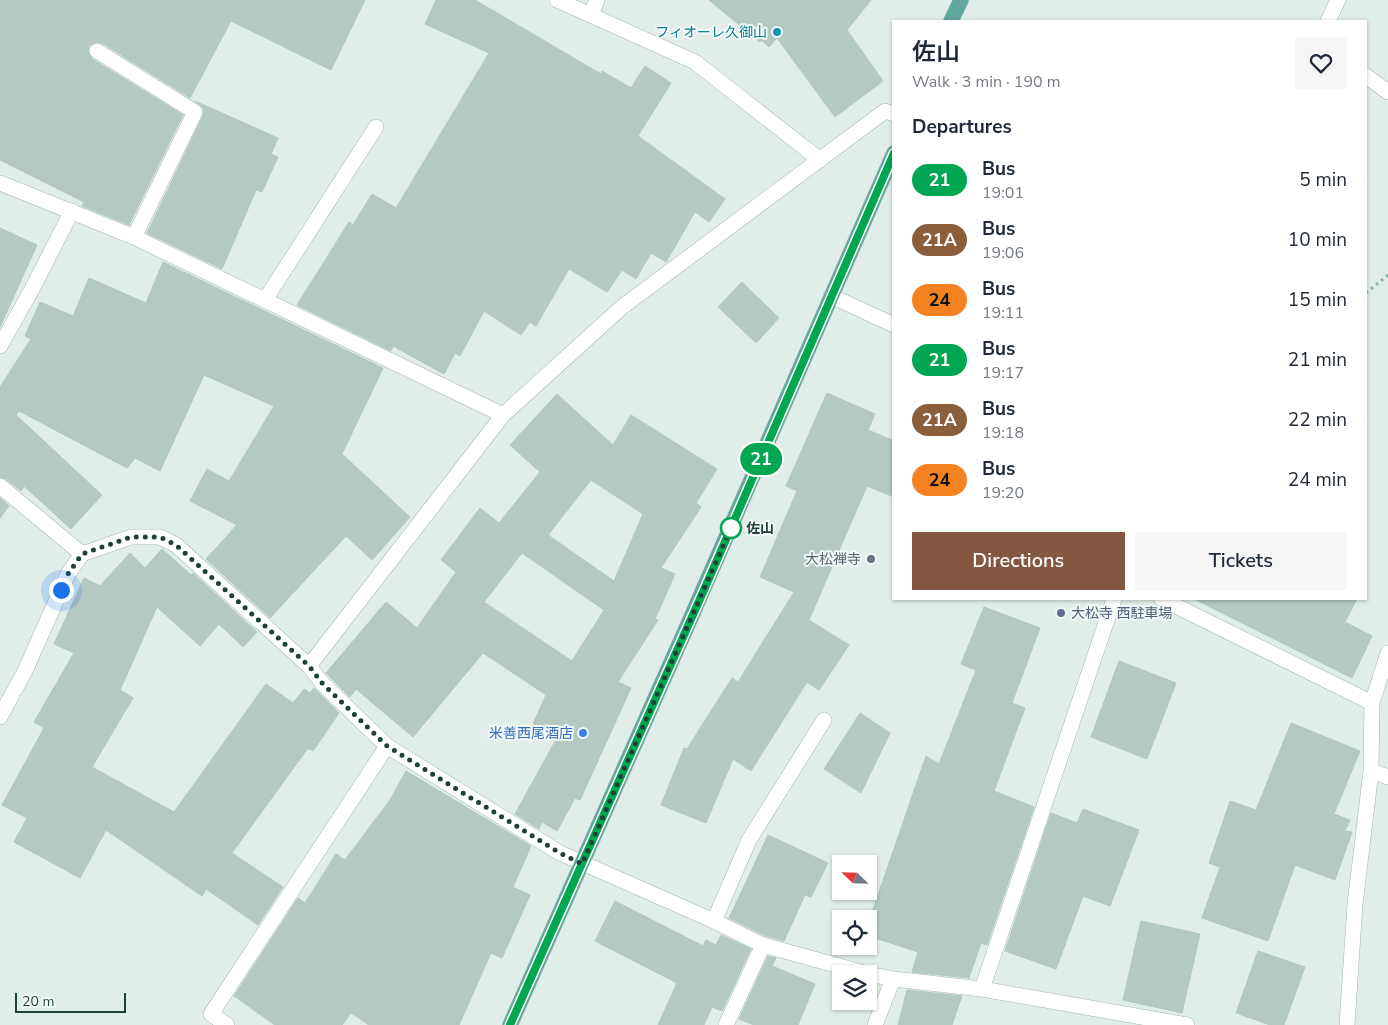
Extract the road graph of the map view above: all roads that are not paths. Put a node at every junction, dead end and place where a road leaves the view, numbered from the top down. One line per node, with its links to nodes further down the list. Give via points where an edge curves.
1 (557, 0): 4 (street)
2 (961, 0): 5 (main road)
3 (1338, 0): 6 (street)
4 (594, 7): 13 (street, via 695,62)
5 (952, 20)
6 (1328, 20)
7 (97, 51): 16 (street, via 195,112)
8 (1367, 77): 9 (street)
9 (1388, 92)
10 (892, 113): 13 (street, via 885,111)
11 (376, 127): 18 (street)
12 (892, 158): 17 (main road)
13 (820, 160): 21 (street, via 622,307)
14 (0, 183): 15 (street)
15 (72, 211): 16 (street); 20 (street)
16 (134, 237): 18 (street)
17 (831, 296): 19 (street); 34 (main road)
18 (264, 300): 21 (street)
19 (892, 324)
20 (0, 346)
21 (503, 415): 27 (street)
22 (0, 486): 23 (street)
23 (82, 554): 27 (street, via 131,537 160,537 176,545); 29 (street, via 68,574 25,671)
24 (1114, 600): 40 (street)
25 (1164, 600): 28 (street)
26 (1388, 653): 28 (street)
27 (309, 666): 31 (street, via 322,683)
28 (1372, 703): 32 (street)
29 (0, 718)
30 (824, 720): 35 (street, via 748,840)
31 (387, 746): 34 (street); 41 (street, via 211,1014)
32 (1371, 771): 33 (street); 46 (street, via 1355,904)
33 (1388, 777)
34 (582, 864): 35 (street); 42 (main road)
35 (714, 921): 36 (street)
36 (763, 945): 37 (street); 43 (street)
37 (836, 965)
38 (877, 976): 39 (street)
39 (893, 980): 40 (street); 44 (street)
40 (982, 989): 45 (street)
41 (227, 1025)
42 (510, 1025)
43 (726, 1025)
44 (875, 1025)
45 (1187, 1025)
46 (1347, 1025)

